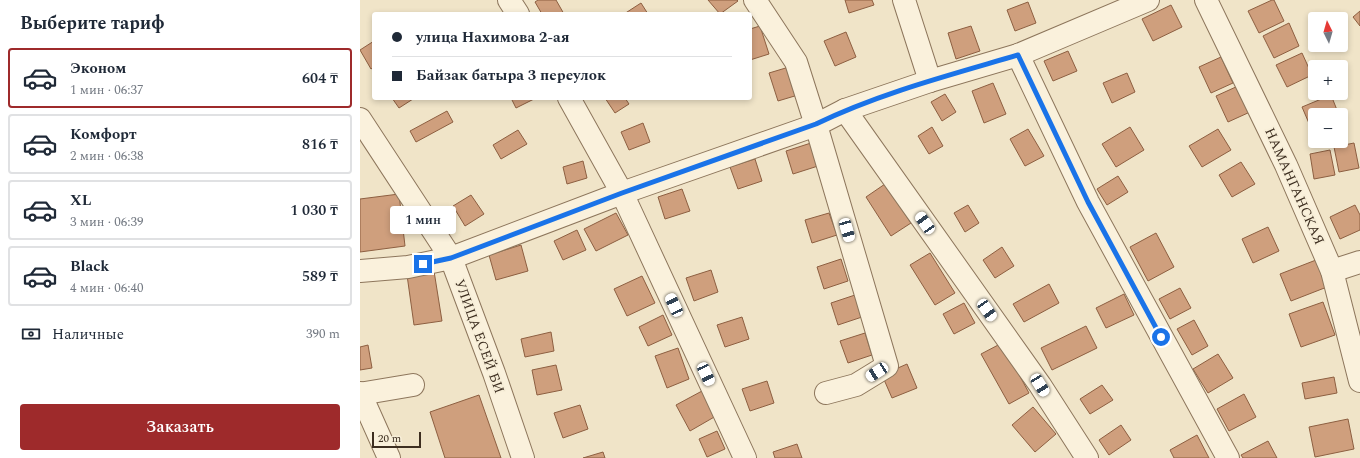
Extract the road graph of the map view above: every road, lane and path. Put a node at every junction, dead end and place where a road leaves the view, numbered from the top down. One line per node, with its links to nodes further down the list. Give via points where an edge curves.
1 (510, 0): 6 (street)
2 (755, 0): 12 (street, via 796,62)
3 (904, 0): 8 (street)
4 (1148, 0): 7 (street)
5 (1206, 0): 17 (street, НАМАНГАНСКАЯ, via 1286,165)
6 (517, 12)
7 (1018, 55): 8 (street); 26 (street, via 1088,202)
8 (930, 81): 10 (street)
9 (570, 100): 13 (street)
10 (845, 110): 12 (street); 25 (street, via 1040,385)
11 (360, 119): 14 (street, УЛИЦА ЕСЕЙ БИ)
12 (816, 124): 13 (street); 20 (street, via 887,366 856,385)
13 (622, 193): 14 (street); 24 (street)
14 (451, 258): 16 (street, via 408,267); 23 (street, УЛИЦА ЕСЕЙ БИ)
15 (1360, 262): 17 (street)
16 (360, 271)
17 (1332, 271): 18 (street, НАМАНГАНСКАЯ)
18 (1360, 381)
19 (413, 385): 21 (street)
20 (826, 393)
21 (360, 394): 22 (street)
22 (389, 458)
23 (523, 458)
24 (745, 458)
25 (1086, 458)
26 (1228, 458)

